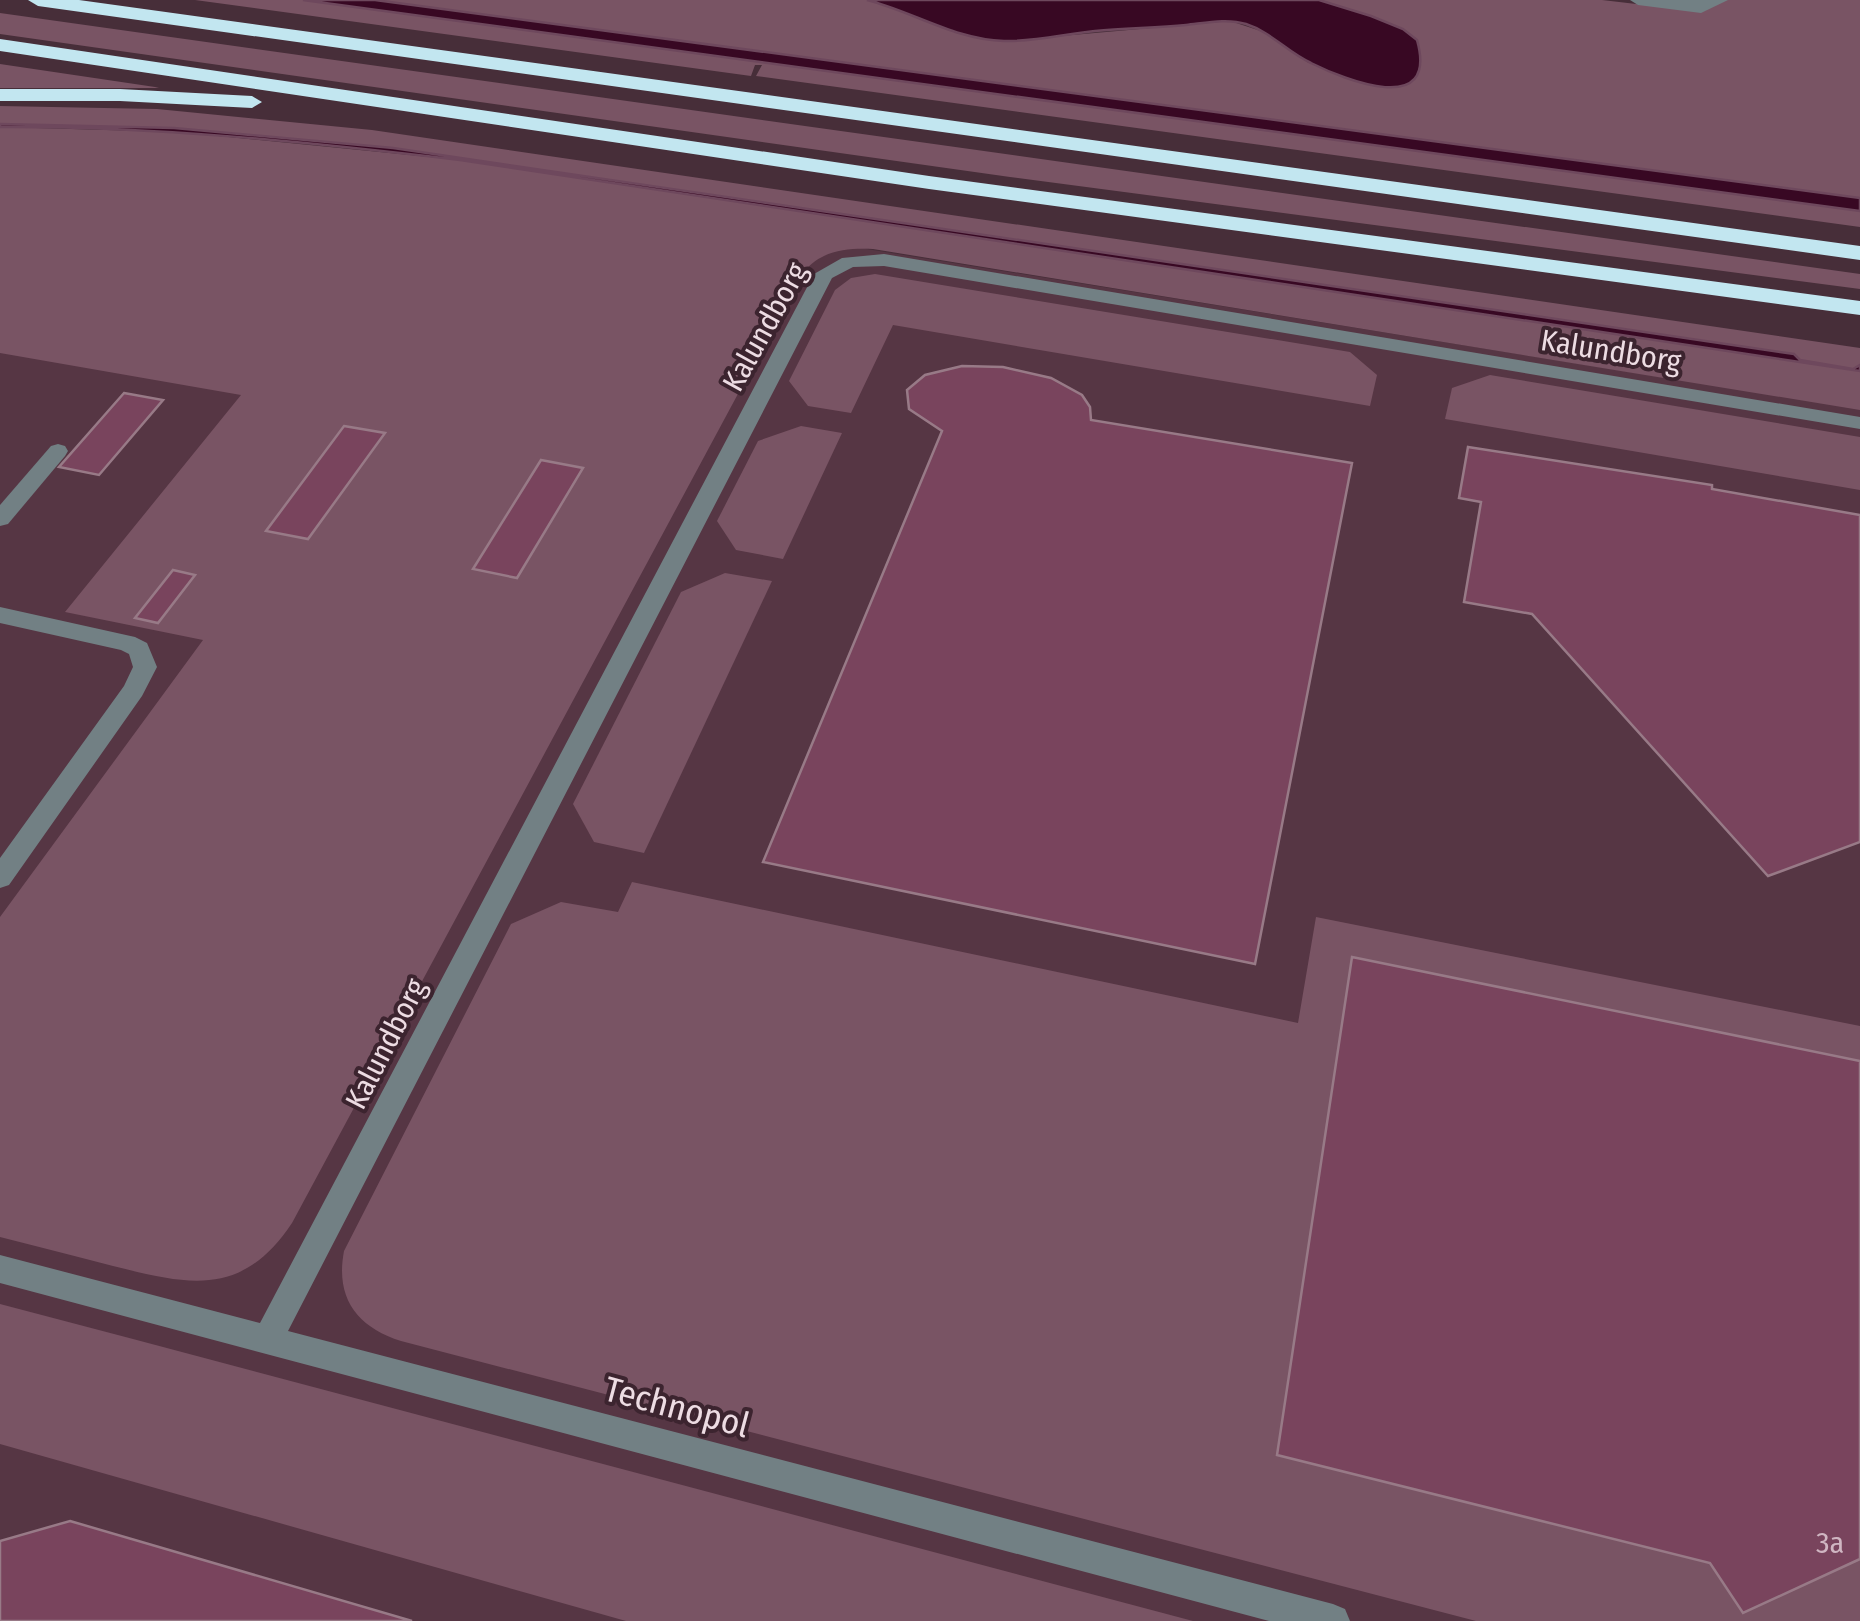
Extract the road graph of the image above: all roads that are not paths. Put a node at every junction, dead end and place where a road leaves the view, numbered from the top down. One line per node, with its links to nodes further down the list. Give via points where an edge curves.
1 (38, 0): 7 (highway)
2 (1638, 0): 3 (street, via 1702,8)
3 (1720, 0)
4 (0, 45): 6 (highway)
5 (0, 95): 6 (highway, via 212,99)
6 (512, 125): 8 (highway)
7 (1860, 254)
8 (1860, 308)
9 (1860, 423): 15 (street, Kalundborg, via 884,260 834,266 806,308)
10 (58, 451): 11 (street)
11 (0, 518)
12 (0, 616): 13 (street, via 127,643 140,649 145,667)
13 (0, 878)
14 (0, 1269): 15 (street, Technopol)
15 (267, 1340): 16 (street, Technopol)
16 (1333, 1621)

